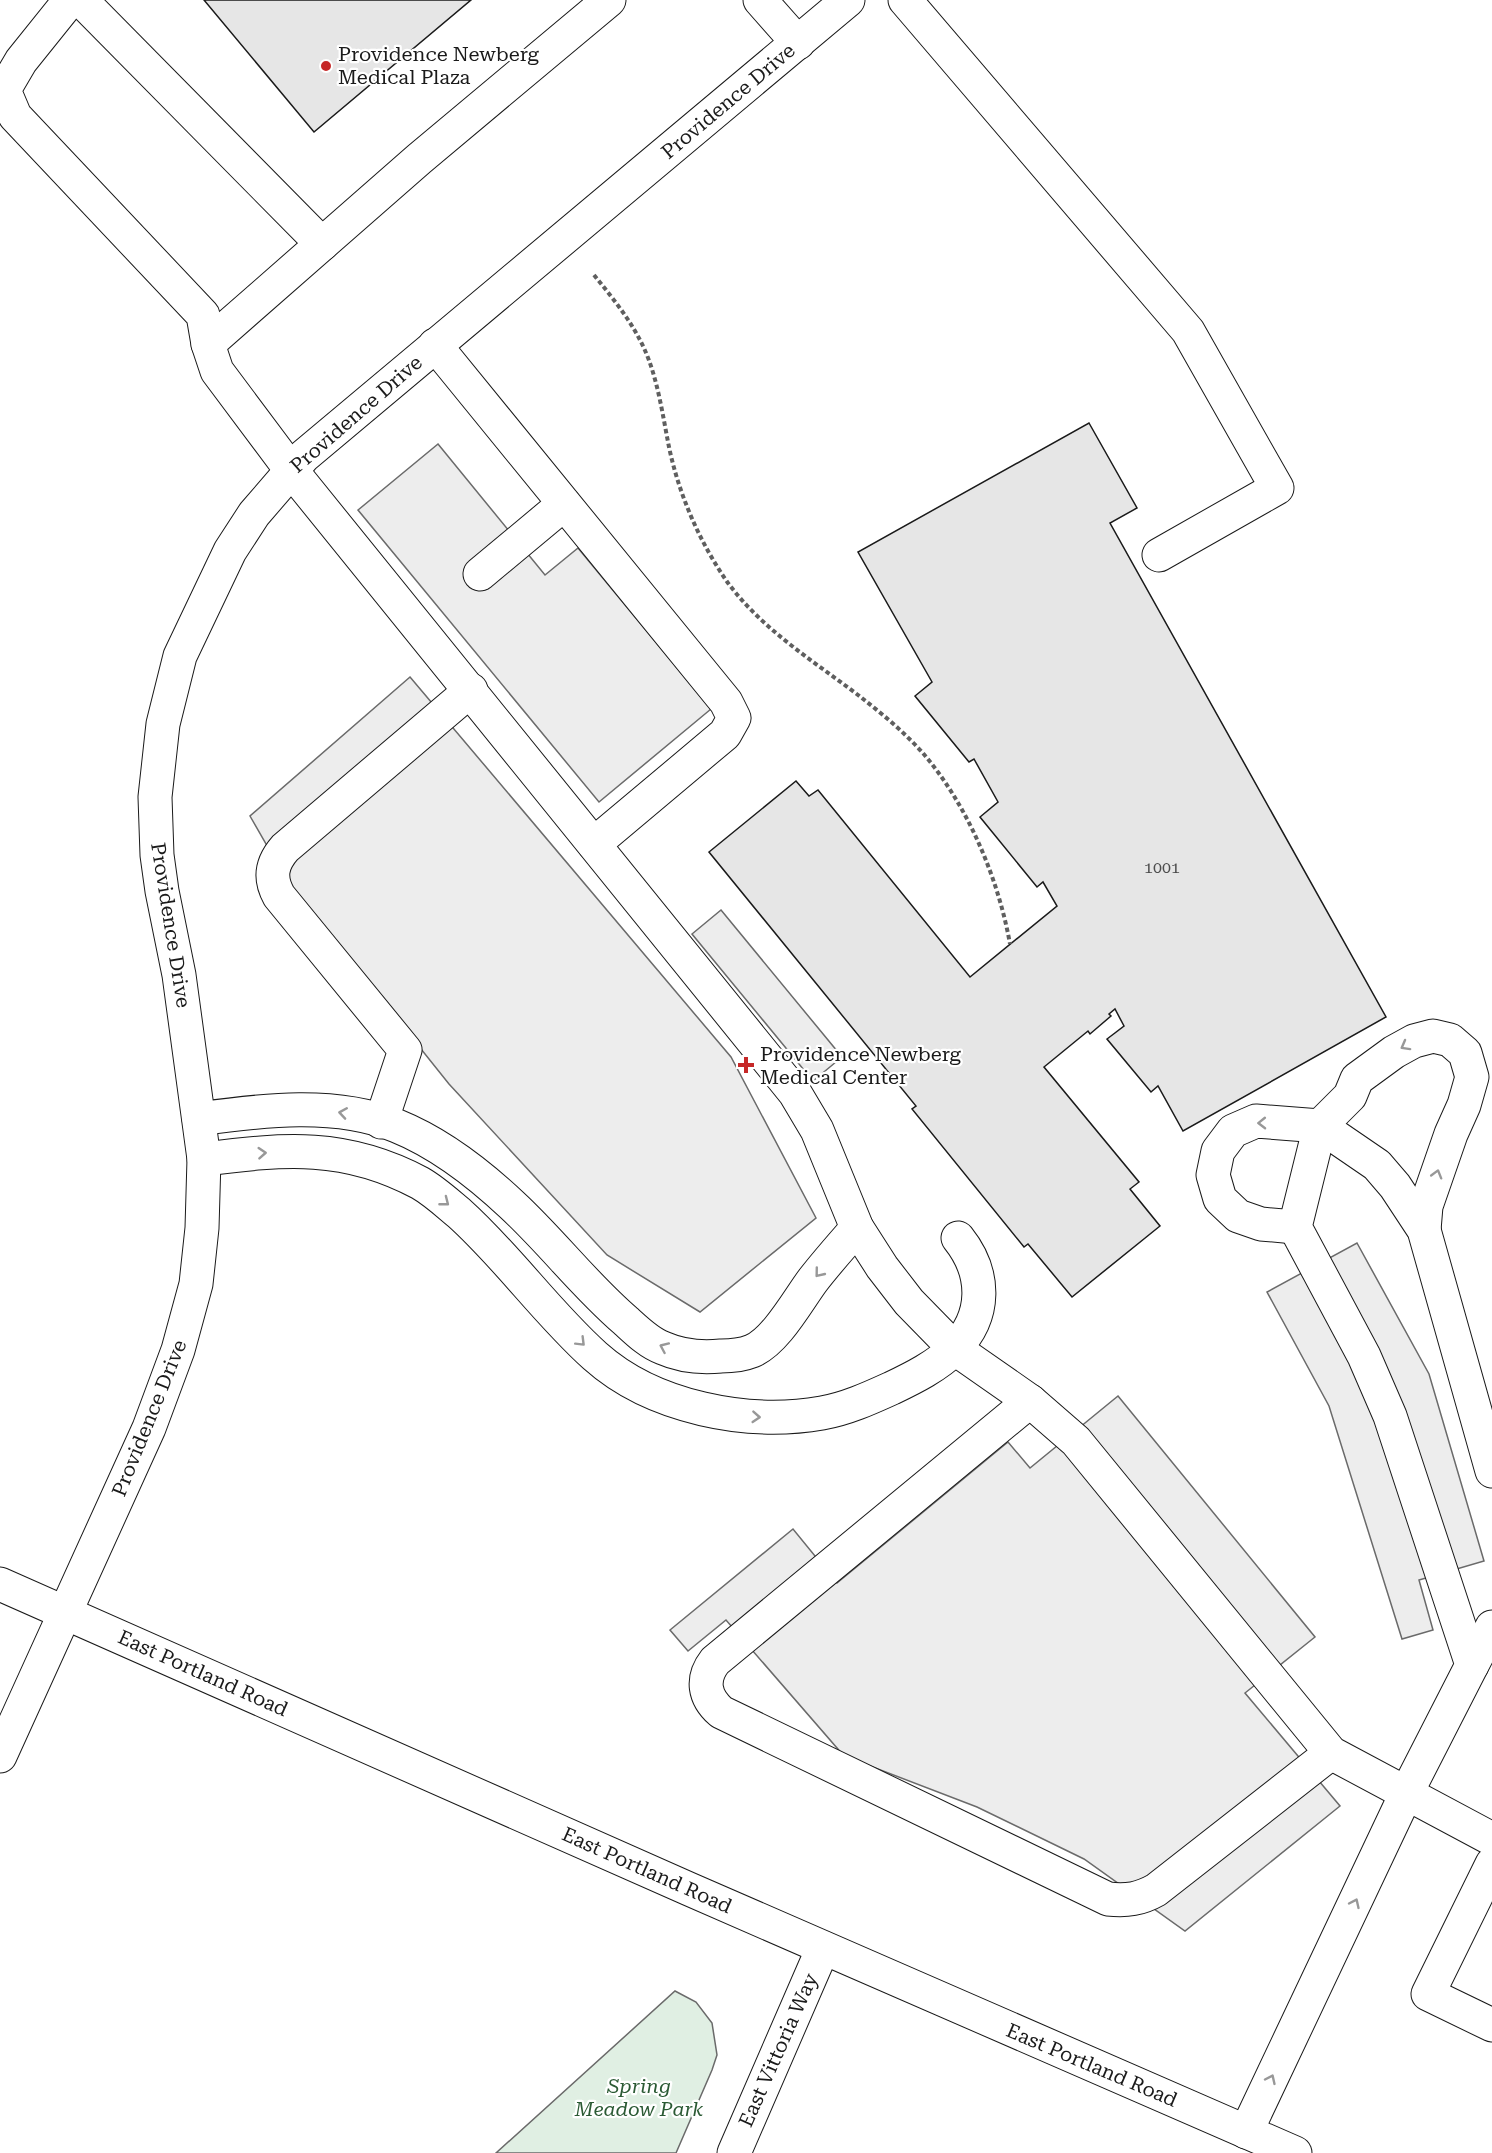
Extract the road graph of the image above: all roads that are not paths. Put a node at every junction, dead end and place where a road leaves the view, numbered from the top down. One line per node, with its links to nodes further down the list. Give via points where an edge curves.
1 (70, 0): 9 (main road, via 21,61 4,90 15,116 203,315)
2 (81, 0): 8 (main road)
3 (609, 0): 8 (main road)
4 (760, 0): 7 (main road)
5 (849, 0): 7 (main road, Providence Drive)
6 (905, 0): 13 (main road, via 1188,331 1277,488)
7 (798, 43): 10 (main road, Providence Drive)
8 (322, 244): 9 (main road)
9 (208, 344): 11 (main road, via 217,371)
10 (435, 345): 11 (main road, Providence Drive); 12 (main road)
11 (291, 470): 15 (main road); 17 (main road, Providence Drive, via 254,514 206,598 180,656 163,724 155,797 158,855)
12 (564, 504): 14 (main road); 16 (main road, via 726,702 734,717 725,734)
13 (1159, 555)
14 (480, 574)
15 (471, 690): 16 (main road); 18 (main road, via 285,849 273,866 274,887 279,896 405,1050)
16 (594, 844): 22 (main road, via 795,1093 817,1130)
17 (200, 1119): 18 (main road, one-way to 17, via 319,1110); 20 (main road, Providence Drive)
18 (381, 1122): 24 (main road, via 430,1143 472,1171)
19 (1320, 1126): 21 (main road); 21 (main road, one-way to 21, via 1256,1121 1233,1131 1218,1151 1213,1175 1220,1198 1238,1216 1261,1224); 23 (main road, via 1377,1165); 23 (main road, one-way to 19, via 1426,1206 1472,1077 1465,1053 1450,1040 1433,1036 1414,1041 1357,1079 1350,1096)
20 (204, 1159): 26 (main road, one-way to 26, via 290,1150 326,1152 381,1166 422,1184 450,1205); 31 (main road, Providence Drive, via 196,1284 178,1350 149,1428)
21 (1295, 1227): 33 (main road, via 1364,1356 1390,1416)
22 (857, 1228): 24 (main road, one-way to 24, via 769,1337 753,1351 712,1357 662,1348 641,1334); 27 (main road, via 909,1302)
23 (1424, 1230): 29 (main road)
24 (543, 1237): 26 (main road)
25 (958, 1238): 27 (main road, via 979,1276 978,1303 970,1328)
26 (510, 1266): 27 (main road, one-way to 27, via 596,1358 635,1384 682,1403 728,1415 783,1418 825,1413 909,1380)
27 (954, 1348): 28 (main road)
28 (1030, 1401): 34 (main road, via 1076,1441); 34 (main road, via 715,1661 709,1668 705,1687 713,1705 1108,1899 1125,1901 1156,1890)
29 (1492, 1471)
30 (0, 1584): 31 (main road, East Portland Road)
31 (66, 1612): 35 (main road, Providence Drive); 39 (main road, East Portland Road)
32 (1492, 1627): 33 (main road)
33 (1472, 1665): 36 (main road)
34 (1331, 1753): 36 (main road)
35 (0, 1756)
36 (1406, 1794): 37 (main road); 41 (main road, one-way to 36)
37 (1492, 1839)
38 (1492, 1864): 40 (main road, via 1428,1994)
39 (823, 1948): 41 (main road, East Portland Road); 42 (main road, East Vittoria Way)
40 (1492, 2025)
41 (1246, 2132): 43 (main road, East Portland Road)
42 (734, 2153)
43 (1295, 2153)

